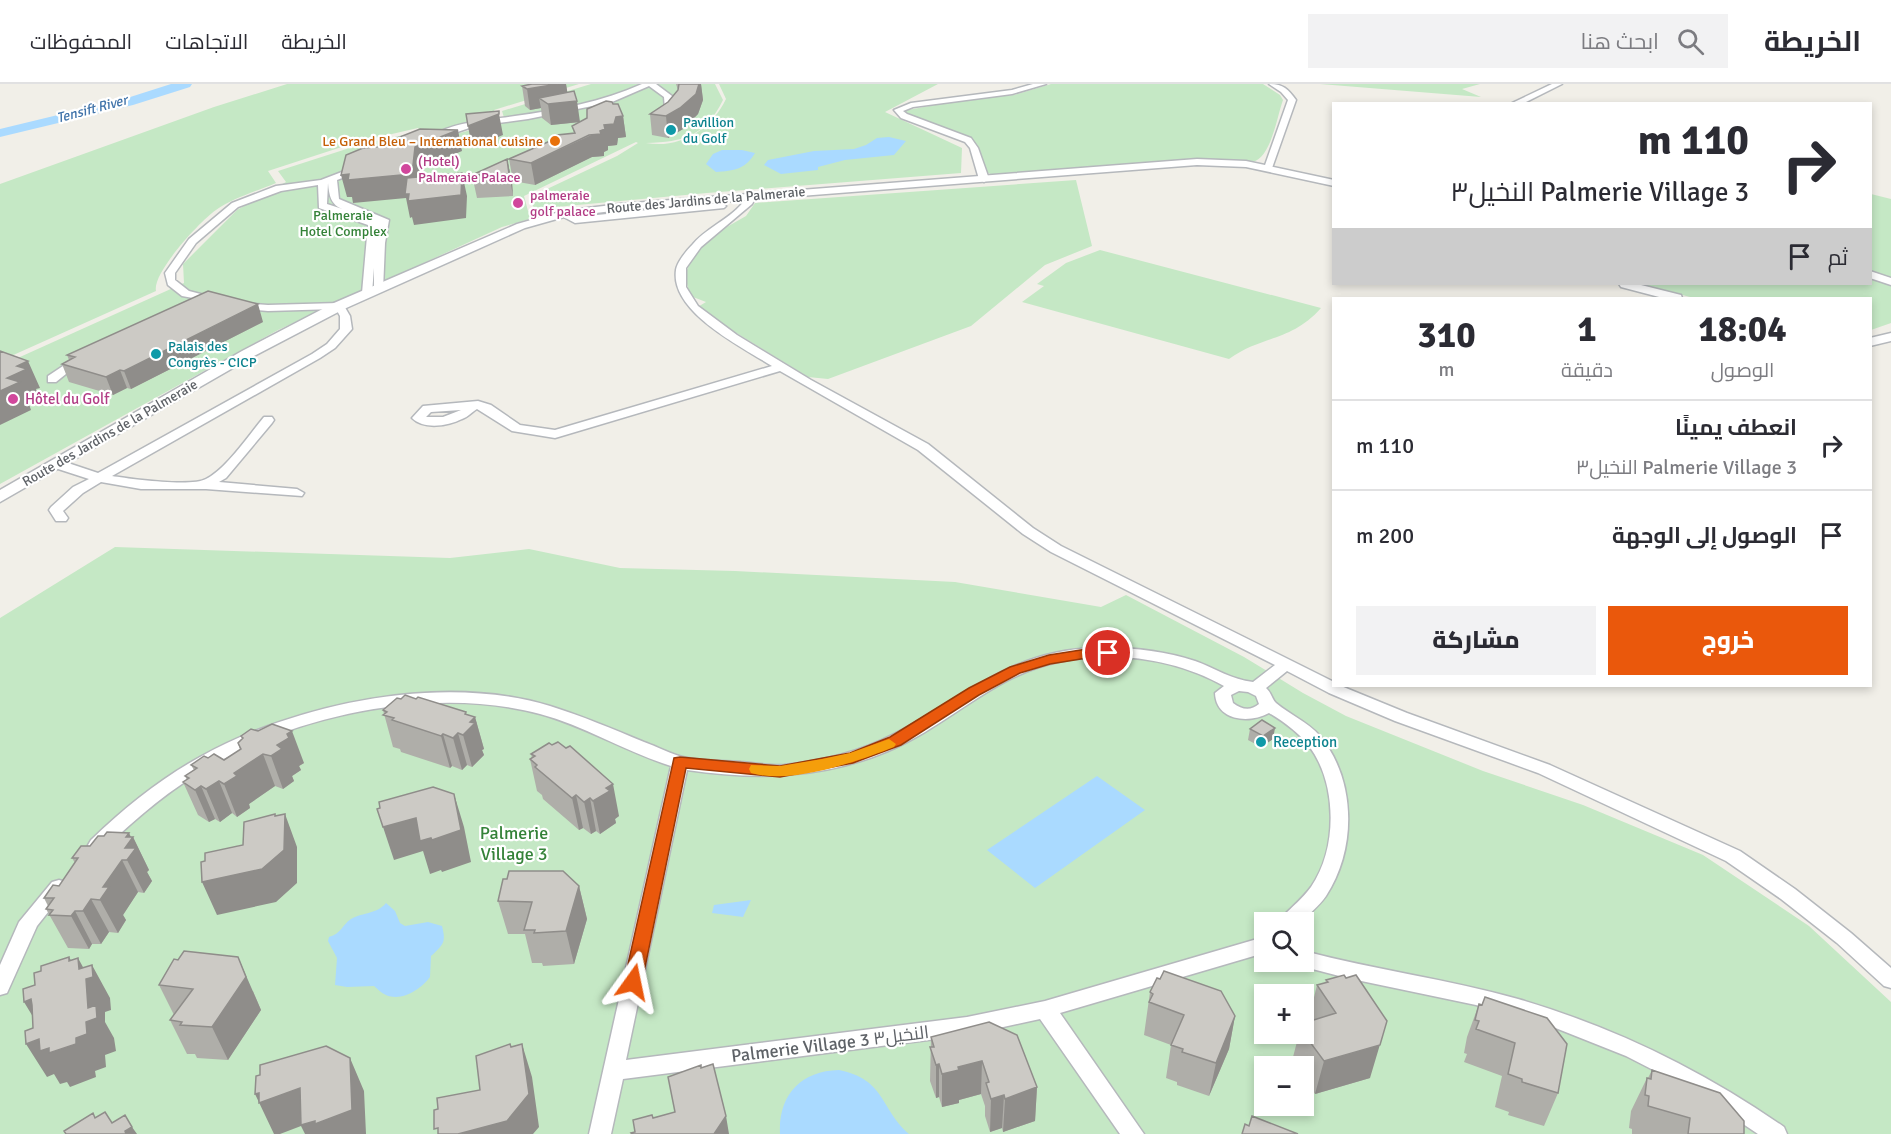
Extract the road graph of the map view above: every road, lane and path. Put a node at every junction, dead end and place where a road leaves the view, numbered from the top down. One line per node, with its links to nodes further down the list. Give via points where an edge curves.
1 (649, 84): 5 (street); 6 (street)
2 (1042, 84): 12 (street, via 898,110 904,116 968,140)
3 (1273, 84): 11 (street, via 1292,100)
4 (1558, 84): 7 (street)
5 (660, 88): 6 (street); 8 (street, via 670,104)
6 (638, 90): 9 (street, via 612,100 468,128)
7 (1518, 102)
8 (657, 124)
9 (422, 142)
10 (375, 162): 13 (street)
11 (1268, 168): 12 (street, Route des Jardins de la Palmeraie, via 1197,162); 14 (street, Route des Jardins de la Palmeraie)
12 (984, 179): 15 (street, Route des Jardins de la Palmeraie)
13 (328, 180): 18 (street, via 322,206 371,222); 25 (street, via 279,188 245,199 192,241 168,280 181,291)
14 (1332, 183)
15 (751, 197): 17 (street, Route des Jardins de la Palmeraie); 31 (street, via 744,208 705,238 686,259 681,268 681,288 701,314)
16 (722, 206): 17 (street, via 575,220)
17 (563, 214): 22 (street, Route des Jardins de la Palmeraie, via 521,226)
18 (375, 244): 22 (street); 23 (street)
19 (1872, 275): 20 (street)
20 (1891, 282)
21 (1629, 285): 24 (street)
22 (379, 288): 23 (street, Route des Jardins de la Palmeraie)
23 (367, 293): 26 (street, Route des Jardins de la Palmeraie)
24 (1672, 297)
25 (209, 300): 26 (street, via 249,307); 27 (street)
26 (339, 306): 35 (street, Route des Jardins de la Palmeraie, via 247,354); 36 (street, via 346,329 331,346)
27 (192, 307)
28 (1891, 337): 29 (street)
29 (1872, 342)
30 (91, 352): 32 (street)
31 (781, 366): 33 (street, via 555,434 516,428 487,408); 41 (street, via 923,447 1056,549)
32 (52, 379)
33 (468, 405)
34 (268, 420): 37 (street, via 221,475)
35 (57, 464): 36 (street); 39 (street, Route des Jardins de la Palmeraie)
36 (100, 478): 37 (street, via 141,485); 40 (street, via 59,506 56,510)
37 (206, 485): 38 (street)
38 (297, 493)
39 (0, 496)
40 (61, 518)
41 (1284, 665): 43 (street); 45 (street)
42 (1236, 686): 45 (street); 46 (street, via 1223,693 1222,699 1231,710 1258,714); 47 (street, via 1171,660 1087,653 1015,670 895,741 853,758 780,771)
43 (1332, 686)
44 (1334, 687): 53 (street, via 1401,717 1544,769 1733,856 1797,902)
45 (1256, 688): 46 (street, via 1268,699)
46 (1268, 705): 50 (street, via 1316,743 1332,774 1340,813 1336,853 1320,889)
47 (680, 762): 48 (street, via 581,722 487,698 430,698 372,705 273,730 211,758 132,811); 56 (street)
48 (81, 860)
49 (66, 877): 54 (street, via 29,922)
50 (1298, 912)
51 (1254, 949): 55 (street, Palmerie Village 3 النخيل٣)
52 (1314, 961): 59 (street, via 1476,997 1613,1040 1684,1075)
53 (1891, 980)
54 (0, 987)
55 (1046, 1009): 56 (street, Palmerie Village 3 النخيل٣, via 967,1026); 58 (street)
56 (614, 1071): 57 (street)
57 (600, 1134)
58 (1133, 1134)
59 (1776, 1134)

